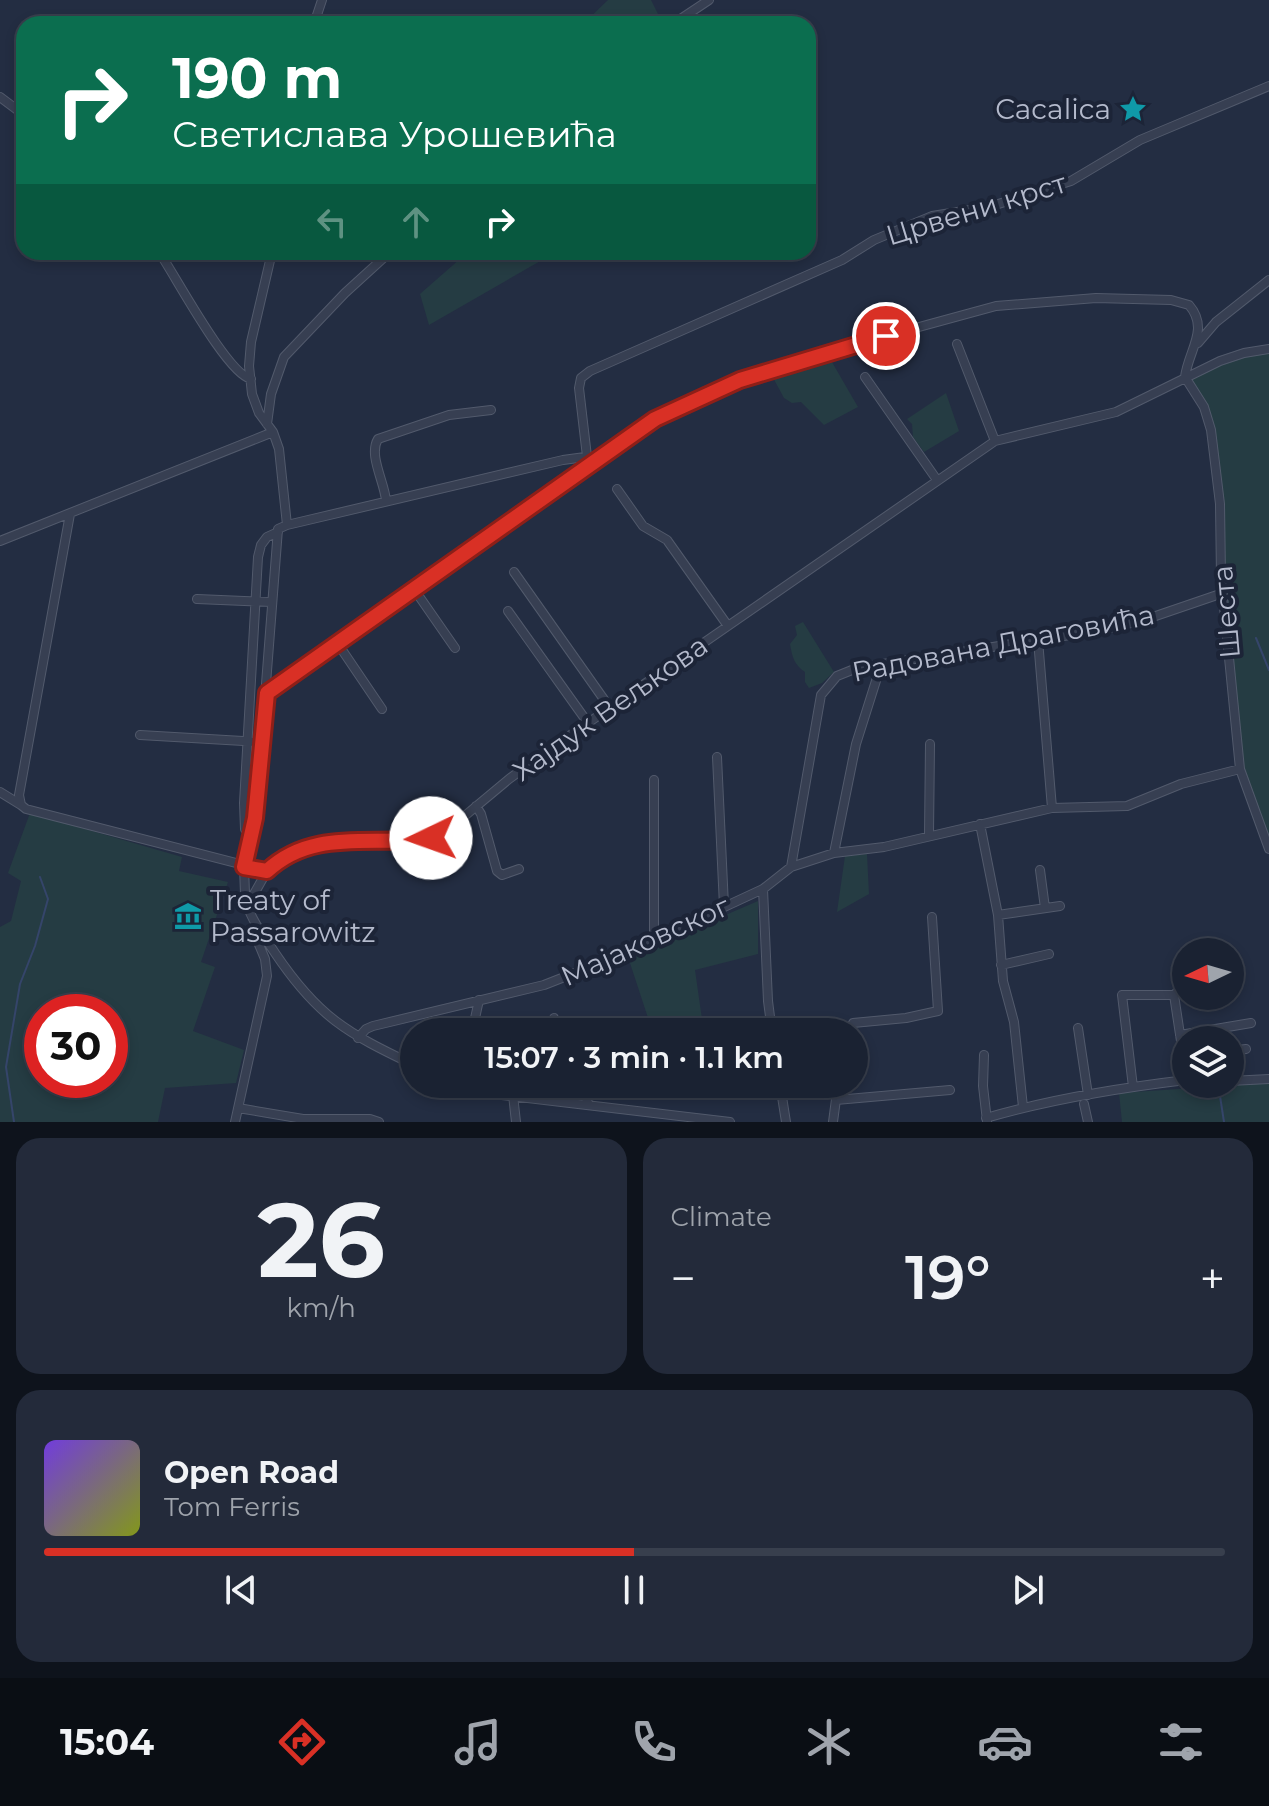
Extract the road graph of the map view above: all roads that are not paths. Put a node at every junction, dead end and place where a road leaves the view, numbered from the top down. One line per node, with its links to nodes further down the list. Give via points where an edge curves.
1 (709, 0): 2 (street)
2 (685, 16)
3 (1269, 86): 18 (street, Црвени крст, via 1140,140 1071,181 914,223 590,371 579,388)
4 (164, 260): 13 (street, via 208,332 240,373)
5 (270, 260): 13 (street, via 251,342)
6 (381, 260): 15 (street, via 284,357)
7 (1269, 280): 9 (street)
8 (957, 344): 17 (street)
9 (1196, 345): 12 (street); 18 (street, via 1196,314 1178,301 1096,298 996,306 729,384 655,419)
10 (1269, 349): 12 (street, Хајдук Вељкова, via 1232,357)
11 (865, 377): 19 (street)
12 (1185, 377): 17 (street, Хајдук Вељкова, via 1116,412); 28 (street, Шеста, via 1211,430)
13 (251, 379): 15 (street)
14 (491, 410): 21 (street, via 449,415 378,439 374,449)
15 (267, 424): 16 (street)
16 (273, 432): 22 (street); 23 (street, via 282,464)
17 (995, 441): 19 (street, Хајдук Вељкова)
18 (586, 461): 21 (street, via 576,457); 27 (street)
19 (937, 480): 33 (street, Хајдук Вељкова)
20 (617, 489): 33 (street, via 643,526 667,540)
21 (386, 501): 23 (street)
22 (70, 514): 25 (street); 50 (street)
23 (287, 525): 24 (street)
24 (278, 532): 30 (street, via 261,545); 31 (street)
25 (0, 541)
26 (514, 572): 39 (street)
27 (414, 589): 35 (street); 36 (street)
28 (1223, 593): 34 (street, Радована Драговића, via 1144,620); 47 (street, Шеста)
29 (197, 599): 30 (street)
30 (254, 601): 31 (street); 43 (street)
31 (271, 602): 38 (street)
32 (508, 611): 41 (street)
33 (728, 626): 39 (street, Хајдук Вељкова)
34 (1038, 640): 37 (street, Радована Драговића); 52 (street)
35 (338, 644): 38 (street); 40 (street)
36 (455, 648)
37 (881, 665): 57 (street, via 856,744); 59 (street, Радована Драговића, via 843,672 821,695)
38 (267, 693): 44 (street)
39 (610, 708): 41 (street, Хајдук Вељкова)
40 (382, 709)
41 (588, 723): 51 (street, Хајдук Вељкова)
42 (140, 735): 43 (street)
43 (248, 741): 44 (street); 55 (street, via 244,822)
44 (262, 742): 55 (street)
45 (930, 744): 54 (street)
46 (717, 757): 65 (street)
47 (1240, 769): 52 (street, Мајаковског, via 1181,784 1127,806); 56 (street, Шеста)
48 (654, 780): 71 (street)
49 (0, 792): 50 (street)
50 (21, 805): 58 (street)
51 (476, 806): 60 (street, via 497,871 502,875); 62 (street, Хајдук Вељкова, via 443,834 313,845)
52 (1052, 808): 53 (street, Мајаковског)
53 (980, 824): 54 (street, Мајаковског); 68 (street)
54 (929, 835): 57 (street, Мајаковског)
55 (250, 836): 58 (street)
56 (1269, 849)
57 (834, 853): 59 (street, Мајаковског)
58 (244, 867): 62 (street); 64 (street)
59 (791, 867): 63 (street, Мајаковског)
60 (519, 869)
61 (1040, 870): 67 (street)
62 (267, 871): 64 (street, Хајдук Вељкова)
63 (763, 889): 65 (street, Мајаковског); 77 (street)
64 (250, 901): 70 (street)
65 (724, 906): 71 (street, Мајаковског)
66 (1060, 906): 67 (street)
67 (1045, 908): 68 (street)
68 (998, 915): 73 (street)
69 (932, 917): 78 (street, via 938,1011)
70 (258, 928): 82 (street, via 303,993); 98 (street, via 255,935 267,976)
71 (654, 938): 75 (street, Мајаковског, via 544,985)
72 (1049, 954): 73 (street)
73 (1001, 965): 97 (street, via 1014,1022)
74 (1172, 995): 88 (street, via 1122,995)
75 (479, 1000): 76 (street); 82 (street, Мајаковског, via 373,1026)
76 (475, 1018)
77 (770, 1018)
78 (868, 1022)
79 (1251, 1023): 80 (street)
80 (1233, 1026)
81 (1078, 1028): 95 (street)
82 (358, 1038): 84 (street)
83 (984, 1055): 99 (street)
84 (400, 1058)
85 (1269, 1079): 87 (street)
86 (1172, 1080): 88 (street)
87 (1244, 1080)
88 (1133, 1087): 95 (street)
89 (950, 1090): 94 (street)
90 (513, 1098): 103 (street)
91 (536, 1098): 96 (street)
92 (586, 1098): 96 (street)
93 (782, 1098): 105 (street)
94 (836, 1100): 106 (street)
95 (1086, 1100): 97 (street); 107 (street)
96 (589, 1105): 101 (street)
97 (1023, 1107): 99 (street)
98 (238, 1108): 100 (street, via 303,1119); 102 (street)
99 (986, 1120)
100 (379, 1121)
101 (702, 1121): 104 (street)
102 (235, 1122)
103 (516, 1122)
104 (730, 1122)
105 (786, 1122)
106 (833, 1122)
107 (1088, 1122)

